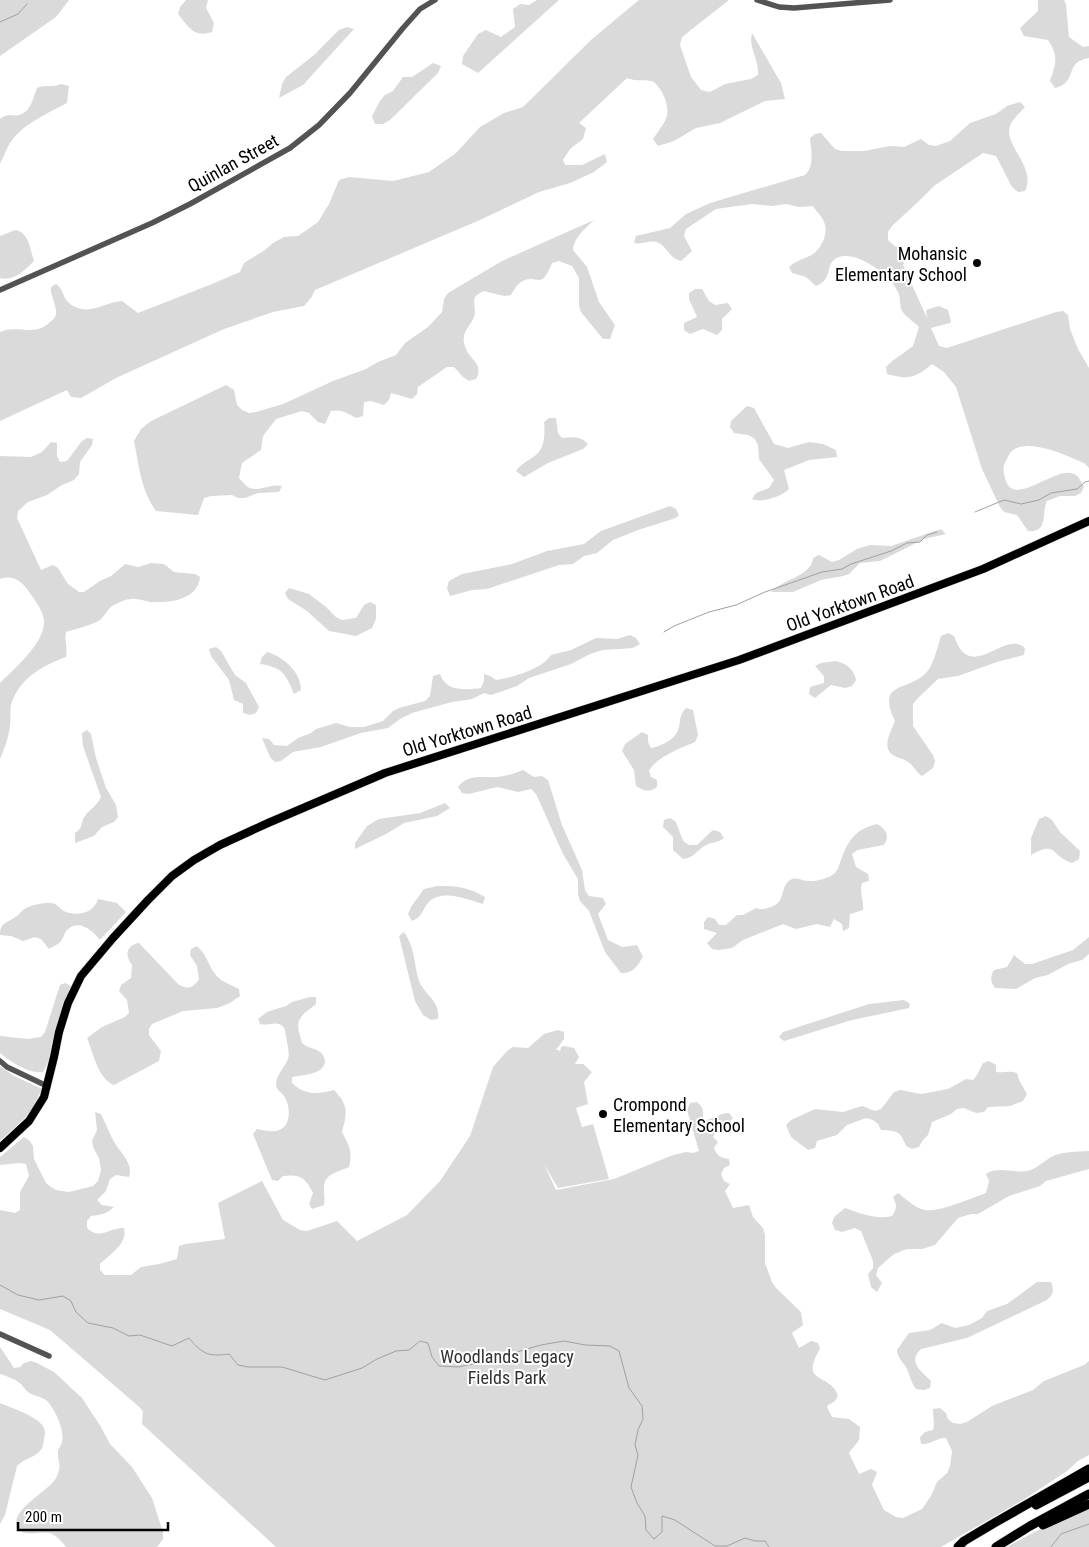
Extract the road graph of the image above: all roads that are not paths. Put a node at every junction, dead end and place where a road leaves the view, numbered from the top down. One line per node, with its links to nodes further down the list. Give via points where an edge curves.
1 (434, 0): 4 (street, Quinlan Street, via 402,28 350,93 319,125 290,148 152,223)
2 (757, 0): 3 (street, via 794,8)
3 (890, 0)
4 (0, 290)
5 (1089, 521): 7 (main road, Old Yorktown Road, via 984,569 739,660 386,773 194,860 148,900 81,976 59,1032)
6 (0, 1061): 7 (street)
7 (47, 1086): 8 (main road, Old Yorktown Road, via 33,1116)
8 (0, 1148)
9 (0, 1334): 10 (street)
10 (49, 1356)
11 (1089, 1468): 16 (highway)
12 (1089, 1477): 17 (highway)
13 (1089, 1494): 15 (highway)
14 (1089, 1504): 15 (highway, via 1044,1524)
15 (1030, 1526): 18 (highway)
16 (958, 1547)
17 (964, 1547)
18 (996, 1547)

